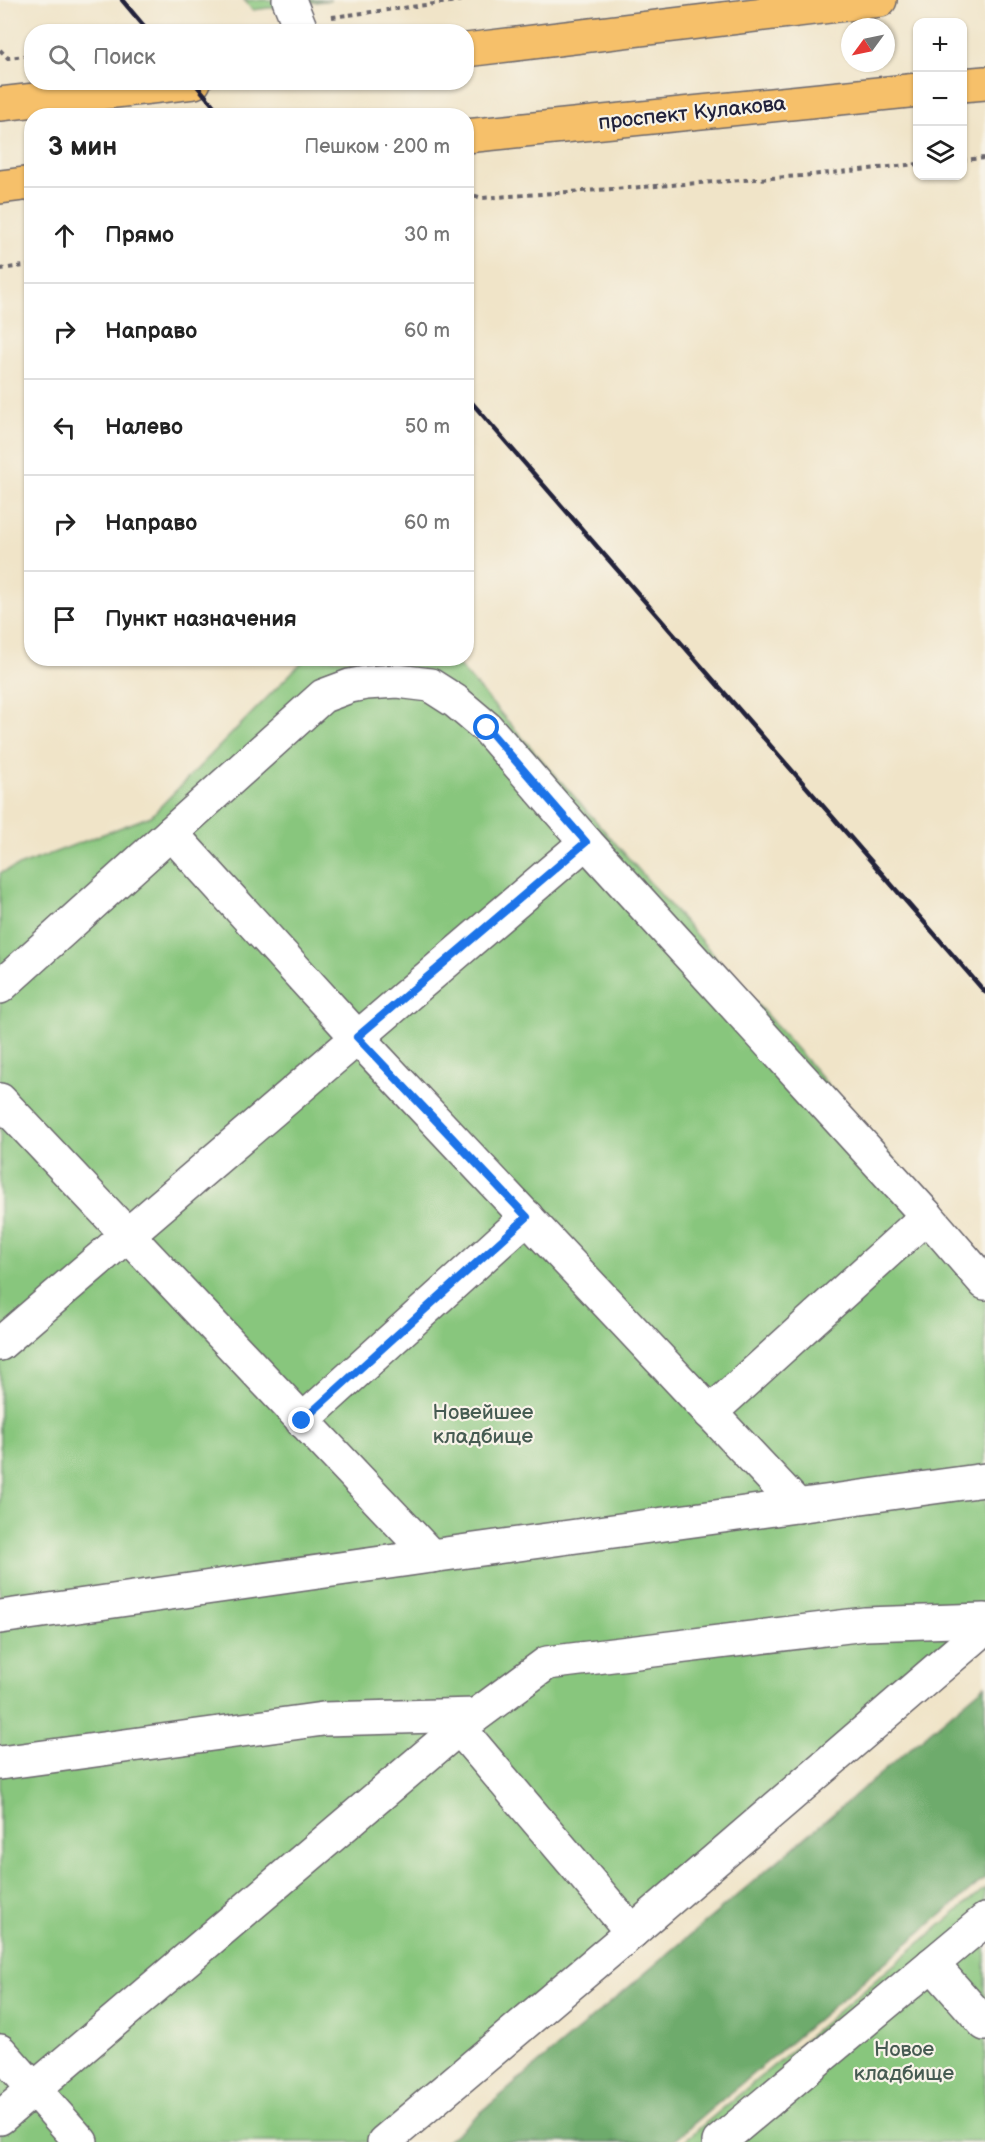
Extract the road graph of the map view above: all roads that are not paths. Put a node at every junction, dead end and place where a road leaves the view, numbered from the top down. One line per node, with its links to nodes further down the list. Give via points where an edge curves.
1 (880, 0): 2 (main road)
2 (474, 49)
3 (985, 83): 4 (main road)
4 (967, 85)
5 (123, 90): 7 (main road)
6 (913, 91): 8 (main road, проспект Кулакова)
7 (0, 104)
8 (474, 135)
9 (24, 184): 10 (main road)
10 (0, 187)
11 (171, 833): 12 (lane, via 323,696 350,686 397,681 430,685 487,728); 13 (lane); 14 (lane)
12 (586, 842): 14 (lane); 16 (lane)
13 (0, 987)
14 (357, 1037): 17 (lane); 18 (lane)
15 (0, 1100): 18 (lane)
16 (927, 1216): 19 (lane); 21 (lane)
17 (527, 1217): 21 (lane); 22 (lane)
18 (126, 1236): 20 (lane); 22 (lane)
19 (985, 1283)
20 (0, 1344)
21 (710, 1413): 24 (lane)
22 (302, 1421): 25 (lane)
23 (985, 1480): 24 (lane)
24 (798, 1506): 25 (lane)
25 (431, 1556): 26 (lane)
26 (0, 1617)
27 (985, 1620): 29 (lane, via 865,1624 547,1664)
28 (985, 1628): 32 (lane)
29 (468, 1722): 30 (lane, via 323,1719); 32 (lane); 36 (lane)
30 (2, 1764)
31 (985, 1920): 33 (lane)
32 (632, 1932): 39 (lane)
33 (932, 1964): 34 (lane); 40 (lane)
34 (985, 2024)
35 (0, 2050): 36 (lane)
36 (34, 2089): 37 (lane); 38 (lane)
37 (0, 2118)
38 (81, 2142)
39 (384, 2142)
40 (719, 2142)

